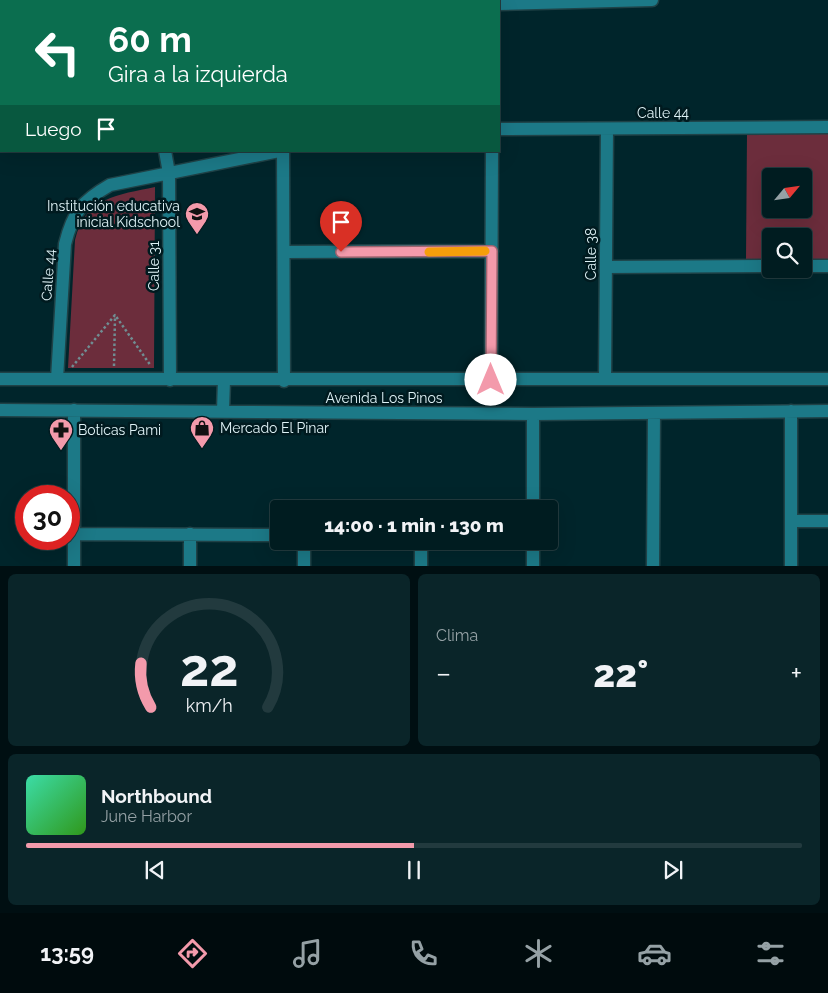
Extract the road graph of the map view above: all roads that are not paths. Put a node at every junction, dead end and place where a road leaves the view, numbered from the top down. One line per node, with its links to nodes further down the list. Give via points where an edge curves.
1 (652, 0): 2 (street)
2 (500, 4)
3 (828, 127): 4 (street, Calle 44)
4 (607, 128): 5 (street, Calle 44); 16 (street, Calle 38)
5 (500, 129)
6 (164, 152): 10 (street, Calle 31)
7 (274, 152): 10 (street, Calle 44)
8 (284, 152): 12 (street)
9 (492, 152): 11 (street)
10 (169, 173): 18 (street, Calle 44, via 110,184 89,197 78,209 65,244); 21 (street, Calle 31)
11 (492, 251): 12 (street); 23 (street)
12 (284, 252): 24 (street)
13 (762, 266): 16 (street)
14 (812, 266): 15 (street)
15 (828, 266)
16 (606, 267): 19 (street, Calle 38)
17 (0, 379): 18 (street, Avenida Los Pinos)
18 (57, 379): 21 (street, Avenida Los Pinos)
19 (605, 379): 20 (street, Avenida Los Pinos); 23 (street, Avenida Los Pinos)
20 (828, 379)
21 (170, 380): 22 (street, Avenida Los Pinos)
22 (224, 380): 24 (street, Avenida Los Pinos); 29 (street)
23 (491, 380): 24 (street, Avenida Los Pinos)
24 (284, 381)
25 (0, 410): 26 (street, Avenida Los Pinos)
26 (74, 410): 29 (street, Avenida Los Pinos); 32 (street)
27 (791, 411): 28 (street, Avenida Los Pinos); 30 (street, Avenida Los Pinos); 34 (street)
28 (828, 411)
29 (223, 412): 31 (street, Avenida Los Pinos)
30 (654, 413): 31 (street, Avenida Los Pinos); 48 (street)
31 (533, 414): 33 (street)
32 (74, 485)
33 (533, 500)
34 (791, 521): 35 (street); 49 (street)
35 (828, 521)
36 (80, 534): 37 (street)
37 (190, 534): 38 (street); 44 (street)
38 (270, 535)
39 (74, 550): 43 (street)
40 (304, 550): 45 (street)
41 (421, 550): 46 (street)
42 (533, 550): 47 (street)
43 (74, 566)
44 (190, 566)
45 (304, 566)
46 (421, 566)
47 (533, 566)
48 (653, 566)
49 (791, 566)

